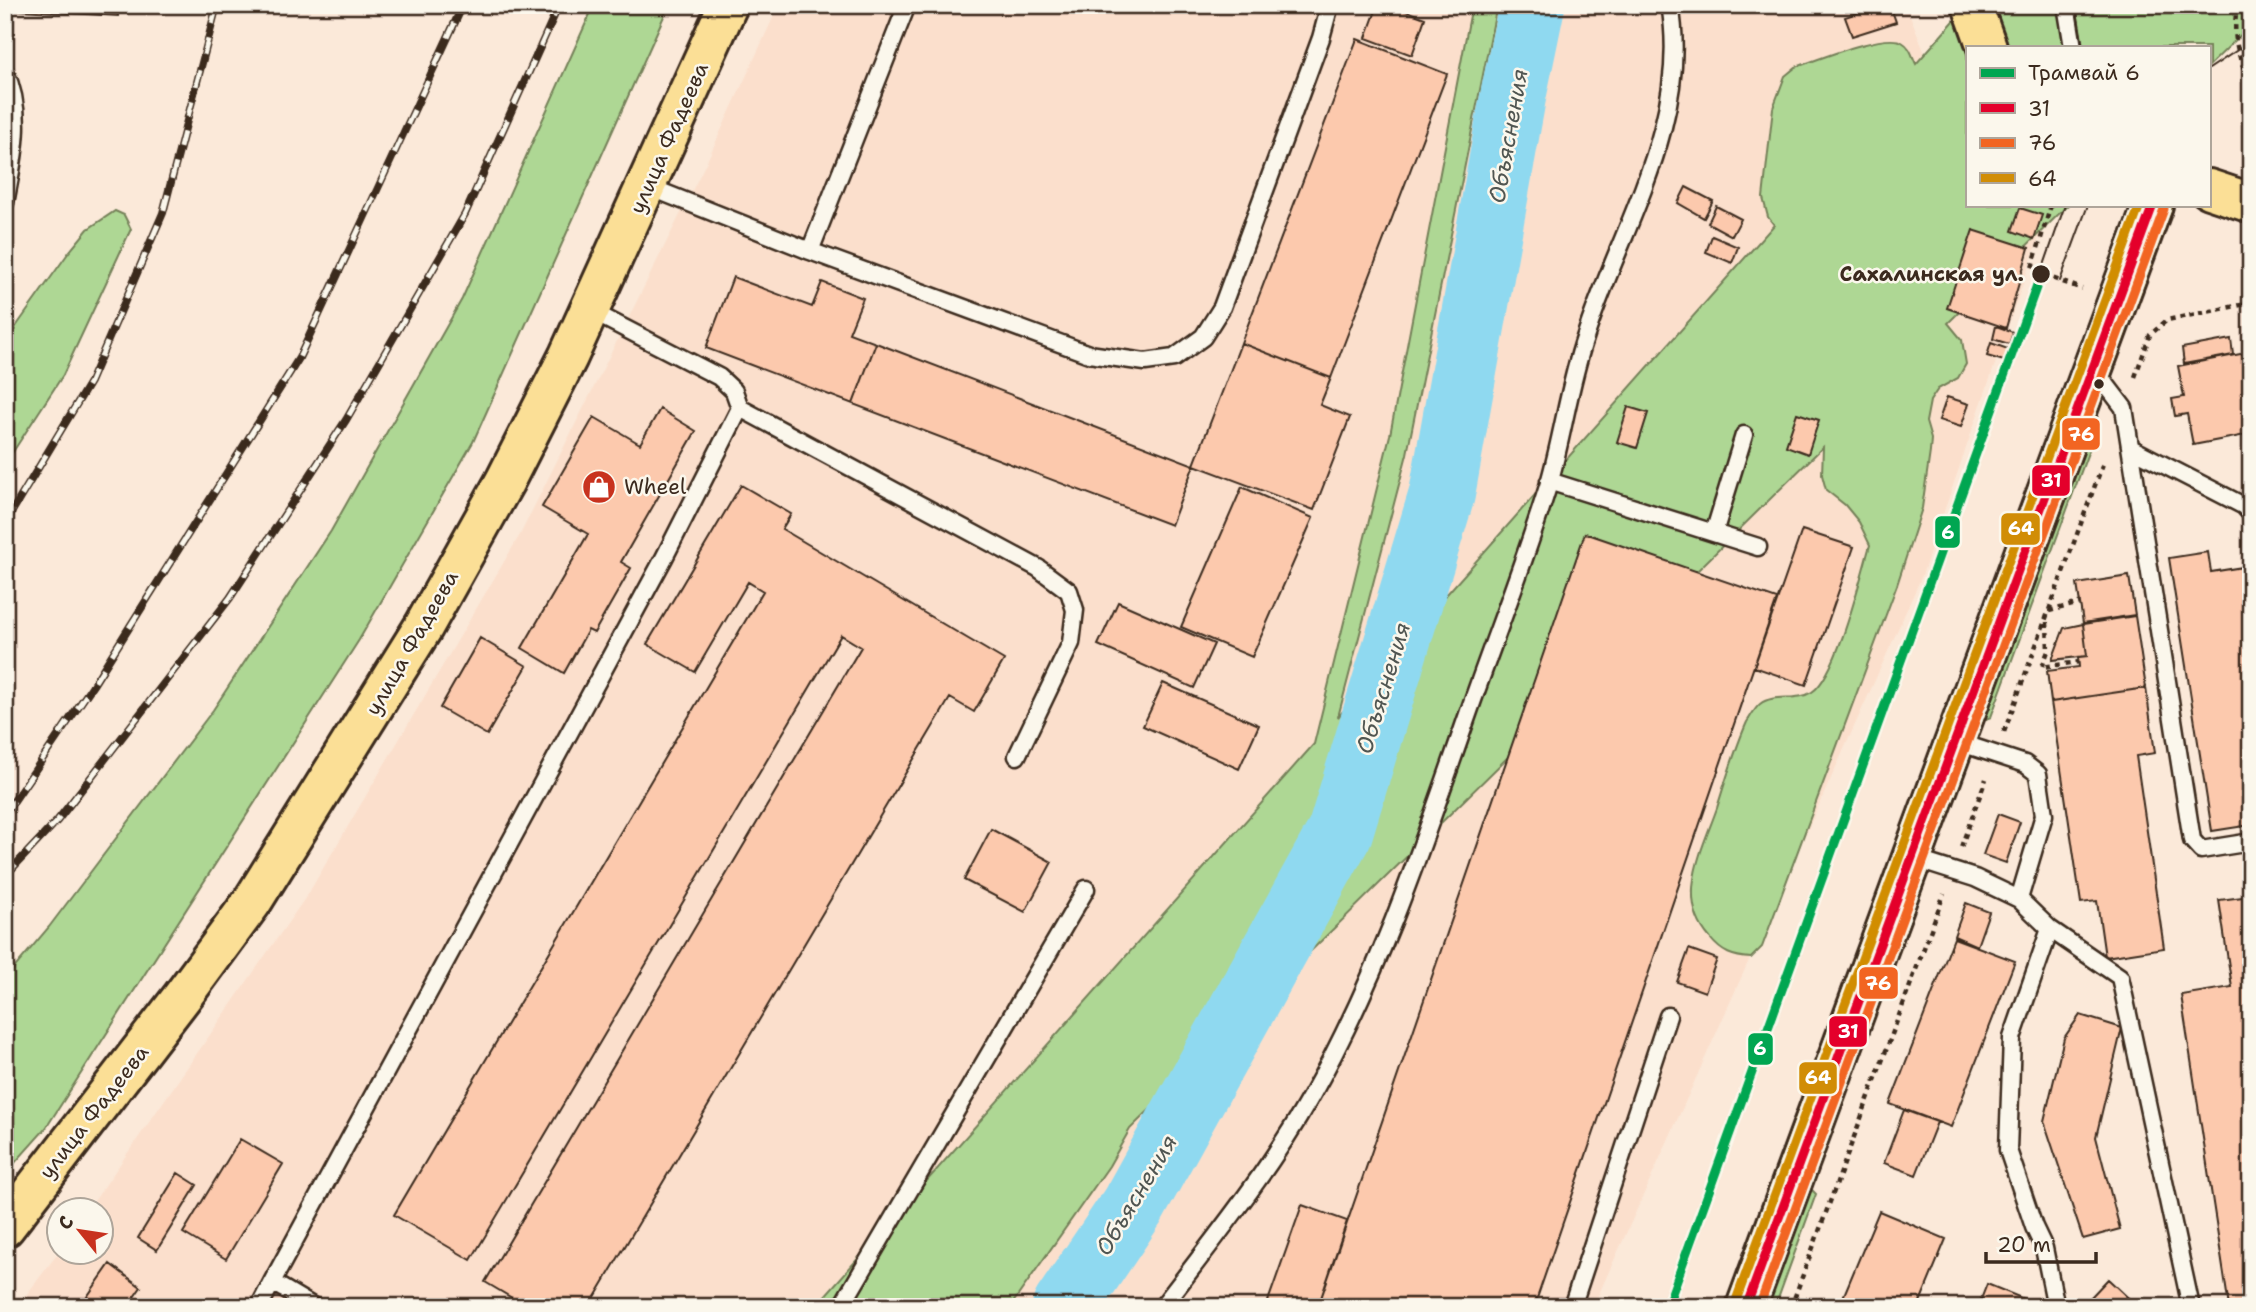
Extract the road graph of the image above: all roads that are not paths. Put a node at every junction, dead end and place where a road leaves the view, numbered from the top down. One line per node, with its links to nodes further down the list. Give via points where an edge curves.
1 (728, 5): 10 (main road, улица Фадеева)
2 (907, 5): 15 (lane)
3 (1330, 5): 15 (lane, via 1222,307 1203,337 1174,358 1145,362 1089,354)
4 (1670, 5): 21 (lane, via 1673,82 1660,136 1586,335)
5 (1972, 5): 7 (main road)
6 (2066, 5): 8 (lane)
7 (1987, 46)
8 (2073, 46)
9 (5, 72): 12 (lane, via 18,133)
10 (647, 186): 15 (lane); 16 (main road, улица Фадеева)
11 (2210, 189): 13 (main road)
12 (5, 203)
13 (2251, 203)
14 (2153, 206): 17 (main road)
15 (810, 251)
16 (591, 311): 18 (lane, via 719,377 734,391); 33 (main road, улица Фадеева, via 444,590 253,901)
17 (2094, 368): 20 (lane, via 2124,408); 25 (main road)
18 (740, 408): 26 (lane, via 1038,568 1069,591 1075,610 1071,643); 34 (lane, via 664,558)
19 (1744, 435): 23 (lane)
20 (2131, 448): 22 (lane, via 2244,506); 27 (lane, via 2192,840 2200,850)
21 (1549, 481): 23 (lane); 38 (lane, via 1408,887 1347,1025 1310,1099 1265,1168)
22 (2251, 514)
23 (1714, 533): 24 (lane)
24 (1758, 547)
25 (1955, 741): 28 (main road); 30 (lane, via 2025,764 2038,774 2044,815)
26 (1017, 756)
27 (2251, 842)
28 (1912, 858): 30 (lane, via 1975,878); 40 (main road)
29 (1086, 888): 37 (lane)
30 (2019, 899): 31 (lane)
31 (2050, 929): 41 (lane, via 2012,1038 2008,1150 2044,1248); 42 (lane, via 2120,977)
32 (1668, 1016): 39 (lane)
33 (5, 1227)
34 (272, 1282): 35 (lane); 36 (lane)
35 (259, 1307)
36 (314, 1307)
37 (841, 1307)
38 (1162, 1307)
39 (1572, 1307)
40 (1746, 1307)
41 (2056, 1307)
42 (2190, 1307)

